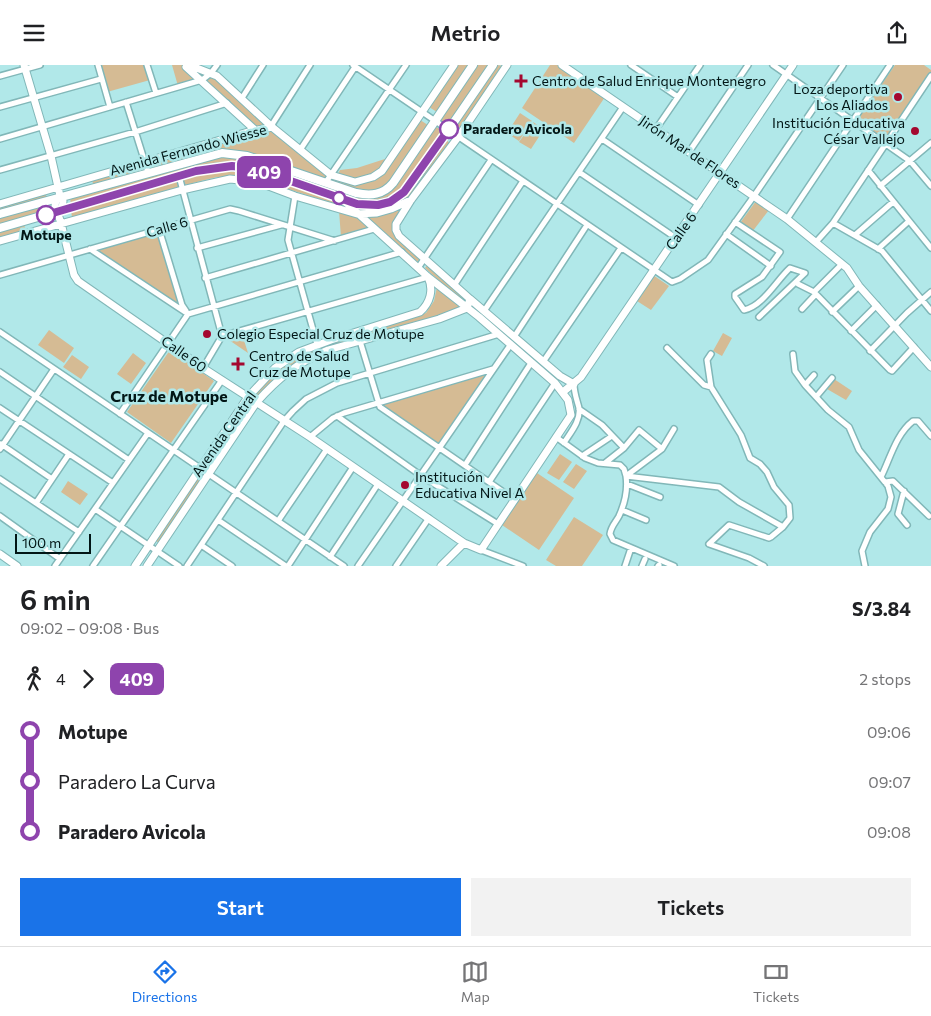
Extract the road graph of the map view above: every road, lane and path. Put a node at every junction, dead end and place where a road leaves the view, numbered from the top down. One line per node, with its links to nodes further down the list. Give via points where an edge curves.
1 (40, 65): 23 (street)
2 (98, 65): 28 (street)
3 (147, 65): 31 (street)
4 (184, 65): 29 (street)
5 (189, 65): 24 (street)
6 (217, 65): 24 (street)
7 (263, 65): 34 (street)
8 (310, 65): 45 (street)
9 (406, 65): 30 (street)
10 (454, 65): 41 (street, Avenida Fernando Wiesse)
11 (473, 65): 42 (main road, Avenida Fernando Wiesse)
12 (493, 65): 46 (main road, Avenida Fernando Wiesse)
13 (508, 65): 50 (street)
14 (562, 65): 40 (street, Jirón Mar de Flores)
15 (631, 65): 32 (street)
16 (700, 65): 32 (street)
17 (748, 65): 56 (street)
18 (773, 65): 25 (street)
19 (793, 65): 25 (street, Calle 6)
20 (843, 65): 35 (street)
21 (890, 65): 43 (street)
22 (354, 66): 30 (street); 55 (street)
23 (25, 67): 26 (street); 33 (street)
24 (211, 73): 29 (street); 34 (street)
25 (787, 74): 35 (street); 65 (street, Calle 6)
26 (0, 76)
27 (931, 76): 53 (street)
28 (101, 79): 33 (street); 39 (street)
29 (202, 80): 31 (street); 37 (street)
30 (390, 89): 41 (street); 66 (street)
31 (156, 93): 36 (street)
32 (678, 97): 47 (street)
33 (34, 98): 38 (street); 44 (street)
34 (242, 98): 45 (street)
35 (821, 98): 43 (street); 78 (street)
36 (126, 102): 39 (street); 49 (street)
37 (227, 103): 48 (street); 49 (street)
38 (0, 107)
39 (110, 107): 44 (street)
40 (623, 107): 47 (street, Jirón Mar de Flores); 52 (street)
41 (422, 111): 42 (street); 66 (street, Avenida Fernando Wiesse, via 382,171 374,177 356,182)
42 (436, 120): 46 (street); 70 (main road, Avenida Fernando Wiesse, via 385,191 375,195 362,194)
43 (852, 121): 53 (street); 88 (street)
44 (42, 127): 51 (street); 57 (street)
45 (272, 127): 48 (street, Avenida Fernando Wiesse); 55 (street, Avenida Fernando Wiesse)
46 (449, 129): 50 (street); 79 (main road, Avenida Fernando Wiesse, via 400,196 378,205)
47 (656, 129): 56 (street, Jirón Mar de Flores)
48 (254, 130): 59 (street, Avenida Fernando Wiesse)
49 (135, 132): 57 (street); 59 (street)
50 (459, 136): 58 (street); 80 (street)
51 (0, 139)
52 (602, 139): 64 (street); 84 (street)
53 (884, 144): 60 (street); 62 (street)
54 (930, 146): 60 (street)
55 (300, 150): 66 (street, Avenida Fernando Wiesse)
56 (688, 152): 65 (street, Jirón Mar de Flores)
57 (51, 156): 61 (street); 71 (street)
58 (491, 160): 69 (street); 114 (street)
59 (144, 161): 63 (street); 71 (street, Avenida Fernando Wiesse)
60 (910, 161): 72 (street); 73 (street)
61 (0, 170)
62 (868, 170): 72 (street); 93 (street)
63 (148, 172): 68 (main road, Avenida Fernando Wiesse, via 212,155 233,153); 76 (main road, Avenida Fernando Wiesse)
64 (579, 172): 83 (street); 102 (street)
65 (721, 172): 78 (street, Jirón Mar de Flores); 84 (street, Calle 6)
66 (331, 175): 70 (street)
67 (179, 176): 74 (main road, Avenida Fernando Wiesse, via 210,168 241,167); 75 (street); 85 (main road, Avenida Fernando Wiesse)
68 (317, 179): 70 (main road, Avenida Fernando Wiesse); 74 (main road)
69 (523, 181): 83 (street); 123 (street)
70 (326, 182)
71 (59, 186): 76 (street); 82 (street, Avenida Fernando Wiesse)
72 (880, 186): 81 (street)
73 (931, 186)
74 (313, 189): 79 (main road, Avenida Fernando Wiesse)
75 (182, 190): 77 (street, via 236,179 258,182); 89 (street); 92 (street)
76 (60, 196): 85 (street, via 55,203); 86 (main road, Avenida Fernando Wiesse)
77 (295, 196): 87 (street); 96 (street)
78 (754, 196): 88 (street, Jirón Mar de Flores); 91 (street)
79 (342, 199): 87 (street)
80 (411, 200): 87 (street, via 384,211); 114 (street, via 396,230)
81 (893, 202): 90 (street); 101 (street)
82 (0, 204)
83 (556, 204): 95 (street); 135 (street)
84 (699, 205): 102 (street, Calle 6)
85 (58, 212): 92 (street, Calle 60); 97 (main road, Avenida Fernando Wiesse)
86 (0, 214)
87 (357, 214): 99 (street)
88 (787, 219): 105 (street, Jirón Mar de Flores)
89 (190, 220): 94 (street, Calle 6, via 234,210); 98 (street, Calle 6); 106 (street)
90 (908, 221): 108 (street); 110 (street)
91 (735, 222): 100 (street); 116 (street, via 780,252)
92 (61, 223): 103 (street); 113 (street, Calle 60)
93 (833, 223): 101 (street); 105 (street)
94 (282, 224): 96 (street, Calle 6); 106 (street)
95 (587, 225): 107 (street); 145 (street)
96 (289, 226): 104 (street, Calle 6); 111 (street)
97 (0, 228)
98 (159, 229): 109 (street, Calle 6); 138 (street, via 182,305)
99 (374, 229): 104 (street); 112 (street)
100 (726, 234): 116 (street); 118 (street, via 705,262 680,279 672,282)
101 (855, 235): 110 (street)
102 (676, 238): 118 (street, Calle 6)
103 (0, 241)
104 (335, 241): 111 (street)
105 (816, 241): 115 (street, Jirón Mar de Flores)
106 (197, 248): 121 (street)
107 (621, 248): 118 (street); 154 (street)
108 (931, 248)
109 (90, 249): 113 (street, Calle 6); 138 (street)
110 (878, 249): 129 (street)
111 (291, 253): 121 (street); 122 (street)
112 (402, 253): 117 (street); 122 (street)
113 (68, 255): 119 (street, Calle 6); 147 (street, Calle 60, via 78,281)
114 (424, 259): 117 (street); 123 (street)
115 (842, 264): 125 (street, Jirón Mar de Flores); 127 (street)
116 (771, 266): 139 (street, via 762,277 735,294 744,310 759,301 790,268 805,274)
117 (418, 268): 120 (street)
118 (654, 270): 166 (street, Calle 6)
119 (0, 275)
120 (428, 277): 132 (street); 134 (street); 148 (street, Avenida Central, via 431,290 426,307 420,313)
121 (205, 278): 131 (street)
122 (299, 282): 131 (street); 134 (street)
123 (455, 284): 128 (street)
124 (798, 285): 127 (street)
125 (859, 286): 130 (street, Jirón Mar de Flores); 137 (street)
126 (931, 292): 129 (street)
127 (815, 293): 133 (street); 137 (street)
128 (470, 299): 132 (street); 135 (street)
129 (922, 300): 136 (street); 140 (street)
130 (877, 305): 140 (street, Jirón Mar de Flores); 141 (street)
131 (214, 306): 138 (street); 144 (street)
132 (467, 308): 143 (street); 146 (street, Avenida Central)
133 (802, 309)
134 (307, 311): 144 (street); 148 (street)
135 (484, 311): 145 (street)
136 (931, 311)
137 (832, 312): 141 (street)
138 (188, 314): 147 (street)
139 (759, 317)
140 (895, 325): 149 (street, Jirón Mar de Flores); 151 (street)
141 (851, 331): 151 (street)
142 (0, 332): 158 (street)
143 (499, 334): 145 (street); 161 (street)
144 (222, 336): 157 (street)
145 (513, 340): 154 (street); 155 (street); 159 (street)
146 (360, 341): 161 (street); 173 (street, Avenida Central, via 328,350 299,364)
147 (169, 343): 157 (street, Calle 60); 177 (street)
148 (317, 344): 171 (street, Avenida Central, via 275,368)
149 (914, 347): 151 (street, via 890,371); 156 (street, Jirón Mar de Flores)
150 (667, 348): 168 (street, via 704,385)
151 (870, 351)
152 (711, 354): 168 (street, via 707,362)
153 (793, 354): 167 (street, via 795,371)
154 (544, 362): 166 (street)
155 (531, 363): 165 (street); 198 (street)
156 (931, 367)
157 (203, 368): 164 (street, Calle 60)
158 (54, 369): 170 (street); 177 (street)
159 (492, 369): 174 (street); 189 (street)
160 (0, 372): 170 (street)
161 (368, 373): 174 (street); 180 (street, via 314,394)
162 (814, 375): 167 (street)
163 (832, 378): 172 (street)
164 (222, 380): 171 (street, Calle 60); 193 (street)
165 (555, 383): 169 (street); 207 (street)
166 (574, 384): 169 (street, Calle 6); 176 (street)
167 (804, 385): 172 (street)
168 (711, 387): 228 (street, via 741,435 750,458 767,472 789,505 790,518)
169 (563, 392): 186 (street, via 571,411)
170 (35, 396): 179 (street); 196 (street)
171 (248, 397): 173 (street, Calle 60); 200 (street, Avenida Central)
172 (816, 397): 206 (street, via 849,427 859,450)
173 (256, 403): 180 (street, Calle 60); 201 (street, Avenida Central)
174 (377, 403): 178 (street); 189 (street)
175 (0, 408): 179 (street)
176 (579, 409): 183 (street); 187 (street, via 574,428)
177 (120, 414): 182 (street)
178 (338, 416): 185 (street); 202 (street)
179 (19, 420): 188 (street); 194 (street)
180 (284, 421): 185 (street, Calle 60); 212 (street)
181 (674, 429): 192 (street)
182 (148, 433): 193 (street); 196 (street)
183 (612, 436): 190 (street); 195 (street)
184 (931, 436): 206 (street, via 918,421 909,424 899,439)
185 (310, 437): 191 (street, Calle 60)
186 (556, 437): 187 (street); 214 (street)
187 (564, 443): 195 (street)
188 (1, 446): 205 (street)
189 (440, 448): 198 (street); 202 (street)
190 (624, 448): 192 (street, via 639,430); 197 (street)
191 (327, 449): 199 (street, Calle 60); 224 (street)
192 (662, 449): 203 (street)
193 (173, 450): 200 (street); 227 (street)
194 (69, 454): 205 (street); 208 (street)
195 (582, 456): 197 (street)
196 (129, 460): 208 (street)
197 (604, 463): 203 (street, via 620,465)
198 (465, 465): 207 (street)
199 (353, 467): 209 (street, Calle 60); 230 (street)
200 (200, 468): 201 (street); 232 (street, Avenida Central)
201 (209, 474): 212 (street); 236 (street, Avenida Central)
202 (420, 475): 215 (street); 225 (street)
203 (626, 476): 210 (street); 228 (street, via 719,487)
204 (0, 479): 216 (street)
205 (52, 479): 216 (street)
206 (883, 479): 211 (street, via 893,481); 259 (street, via 891,497 888,509 865,542 862,551)
207 (489, 482): 214 (street)
208 (113, 483): 217 (street)
209 (378, 484): 215 (street, Calle 60); 238 (street)
210 (628, 484): 213 (street); 218 (street)
211 (904, 491): 220 (street); 226 (street, via 898,514)
212 (236, 493): 223 (street); 224 (street)
213 (660, 497)
214 (515, 500): 225 (street)
215 (403, 501): 221 (street, Calle 60); 251 (street)
216 (36, 503): 229 (street)
217 (95, 509): 227 (street); 229 (street)
218 (622, 510): 222 (street); 234 (street, via 610,534 613,540)
219 (0, 516): 239 (street)
220 (929, 516)
221 (429, 519): 231 (street, Calle 60); 252 (street)
222 (646, 519)
223 (218, 520): 233 (street); 249 (street)
224 (278, 521): 230 (street)
225 (498, 525): 235 (street)
226 (907, 525)
227 (120, 526): 232 (street); 243 (street)
228 (783, 527): 258 (street, via 768,538 729,525 709,544)
229 (79, 532): 239 (street)
230 (304, 539): 238 (street); 249 (street)
231 (464, 543): 235 (street, Calle 60); 253 (street)
232 (149, 545): 236 (street); 244 (street, Avenida Central)
233 (201, 545): 247 (street); 248 (street)
234 (631, 548): 255 (street); 257 (street)
235 (481, 550): 254 (street)
236 (157, 551): 245 (street, Avenida Central); 246 (street)
237 (0, 554): 241 (street)
238 (330, 557): 250 (street)
239 (60, 559): 242 (street)
240 (645, 559): 256 (street)
241 (17, 566)
242 (55, 566)
243 (93, 566)
244 (135, 566)
245 (147, 566)
246 (179, 566)
247 (187, 566)
248 (232, 566)
249 (287, 566)
250 (344, 566)
251 (358, 566)
252 (396, 566)
253 (441, 566)
254 (523, 566)
255 (624, 566)
256 (642, 566)
257 (674, 566)
258 (764, 566)
259 (865, 566)

